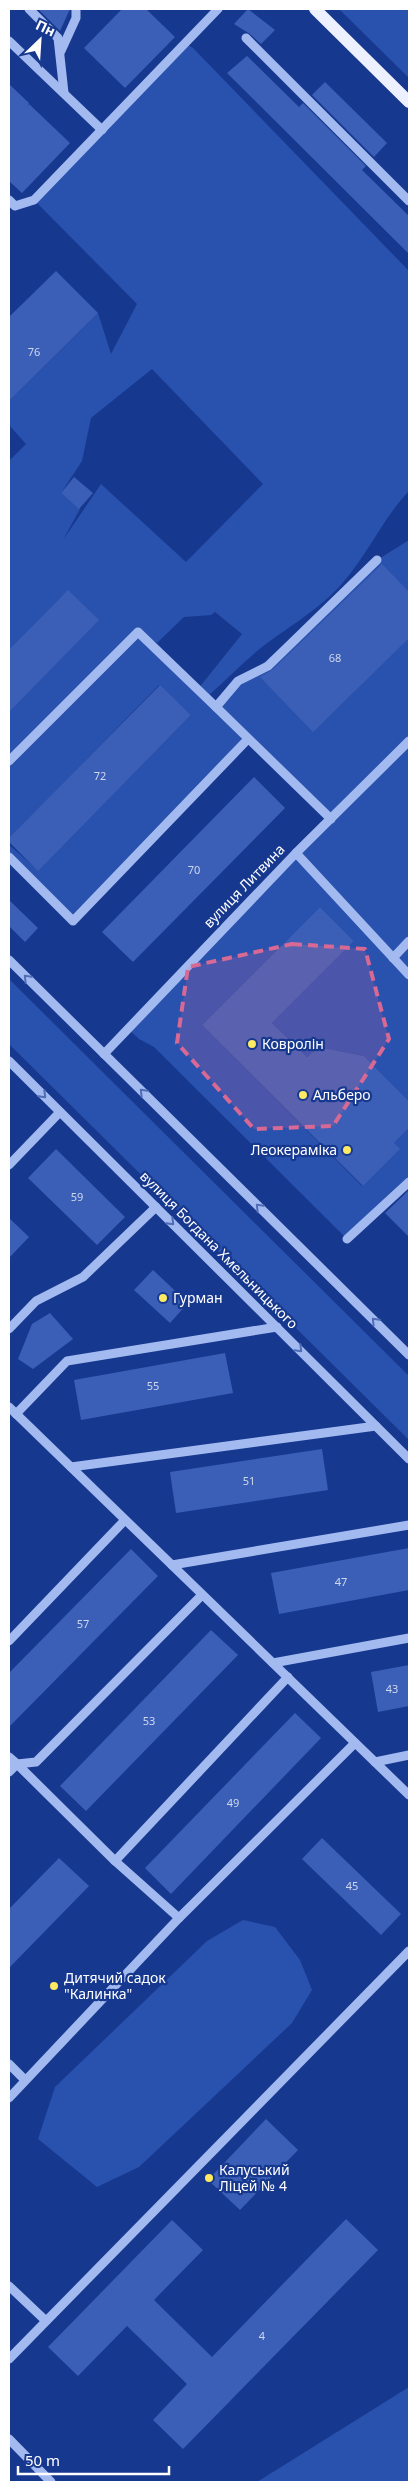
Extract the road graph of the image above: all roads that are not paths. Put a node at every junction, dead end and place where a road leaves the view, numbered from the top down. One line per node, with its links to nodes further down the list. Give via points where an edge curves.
1 (29, 9): 7 (street, via 58,38)
2 (76, 9): 7 (street, via 76,18)
3 (315, 9): 9 (main road)
4 (214, 10): 10 (street)
5 (246, 38): 12 (street)
6 (9, 40): 8 (street)
7 (60, 54): 8 (street)
8 (64, 93): 10 (street)
9 (409, 102)
10 (102, 130): 11 (street, via 34,200 15,206)
11 (9, 200)
12 (409, 201)
13 (377, 560): 14 (street, via 268,666 238,682)
14 (216, 707): 15 (street); 17 (street, via 138,632)
15 (248, 739): 18 (street); 20 (street, via 73,921)
16 (409, 741): 18 (street, вулиця Литвина)
17 (9, 761)
18 (331, 819): 19 (street, вулиця Литвина)
19 (296, 854): 22 (street); 25 (street, вулиця Литвина)
20 (9, 857)
21 (409, 941): 22 (street)
22 (393, 958): 24 (street)
23 (9, 960): 25 (street, one-way to 23)
24 (409, 975)
25 (104, 1054): 34 (street, one-way to 25)
26 (9, 1061): 27 (street, вулиця Богдана Хмельницького, one-way to 27)
27 (60, 1112): 28 (street); 30 (street, вулиця Богдана Хмельницького)
28 (9, 1165)
29 (409, 1182): 31 (street)
30 (156, 1207): 32 (street, вулиця Богдана Хмельницького, one-way to 32); 33 (street, via 83,1277 36,1301)
31 (347, 1239)
32 (277, 1327): 35 (street, via 67,1361); 36 (street, вулиця Богдана Хмельницького, one-way to 36)
33 (9, 1329)
34 (409, 1355)
35 (12, 1410): 38 (street)
36 (376, 1426): 37 (street, вулиця Богдана Хмельницького); 38 (street)
37 (409, 1459)
38 (71, 1467): 39 (street)
39 (125, 1520): 41 (street); 44 (street)
40 (409, 1525): 41 (street)
41 (172, 1565): 42 (street)
42 (202, 1595): 45 (street); 51 (street, via 36,1762)
43 (409, 1638): 45 (street)
44 (9, 1641)
45 (273, 1663): 46 (street)
46 (288, 1677): 47 (street); 54 (street)
47 (355, 1742): 50 (street); 55 (street)
48 (409, 1756): 50 (street)
49 (9, 1757): 51 (street)
50 (375, 1762): 53 (street)
51 (18, 1764): 52 (street); 54 (street)
52 (9, 1772)
53 (409, 1795)
54 (115, 1861): 55 (street)
55 (179, 1918): 58 (street)
56 (409, 1951): 61 (street)
57 (9, 2064): 58 (street)
58 (26, 2080): 59 (street)
59 (9, 2098)
60 (9, 2286): 61 (street)
61 (46, 2321): 62 (street)
62 (9, 2359)
63 (9, 2439): 64 (street)
64 (51, 2482)

